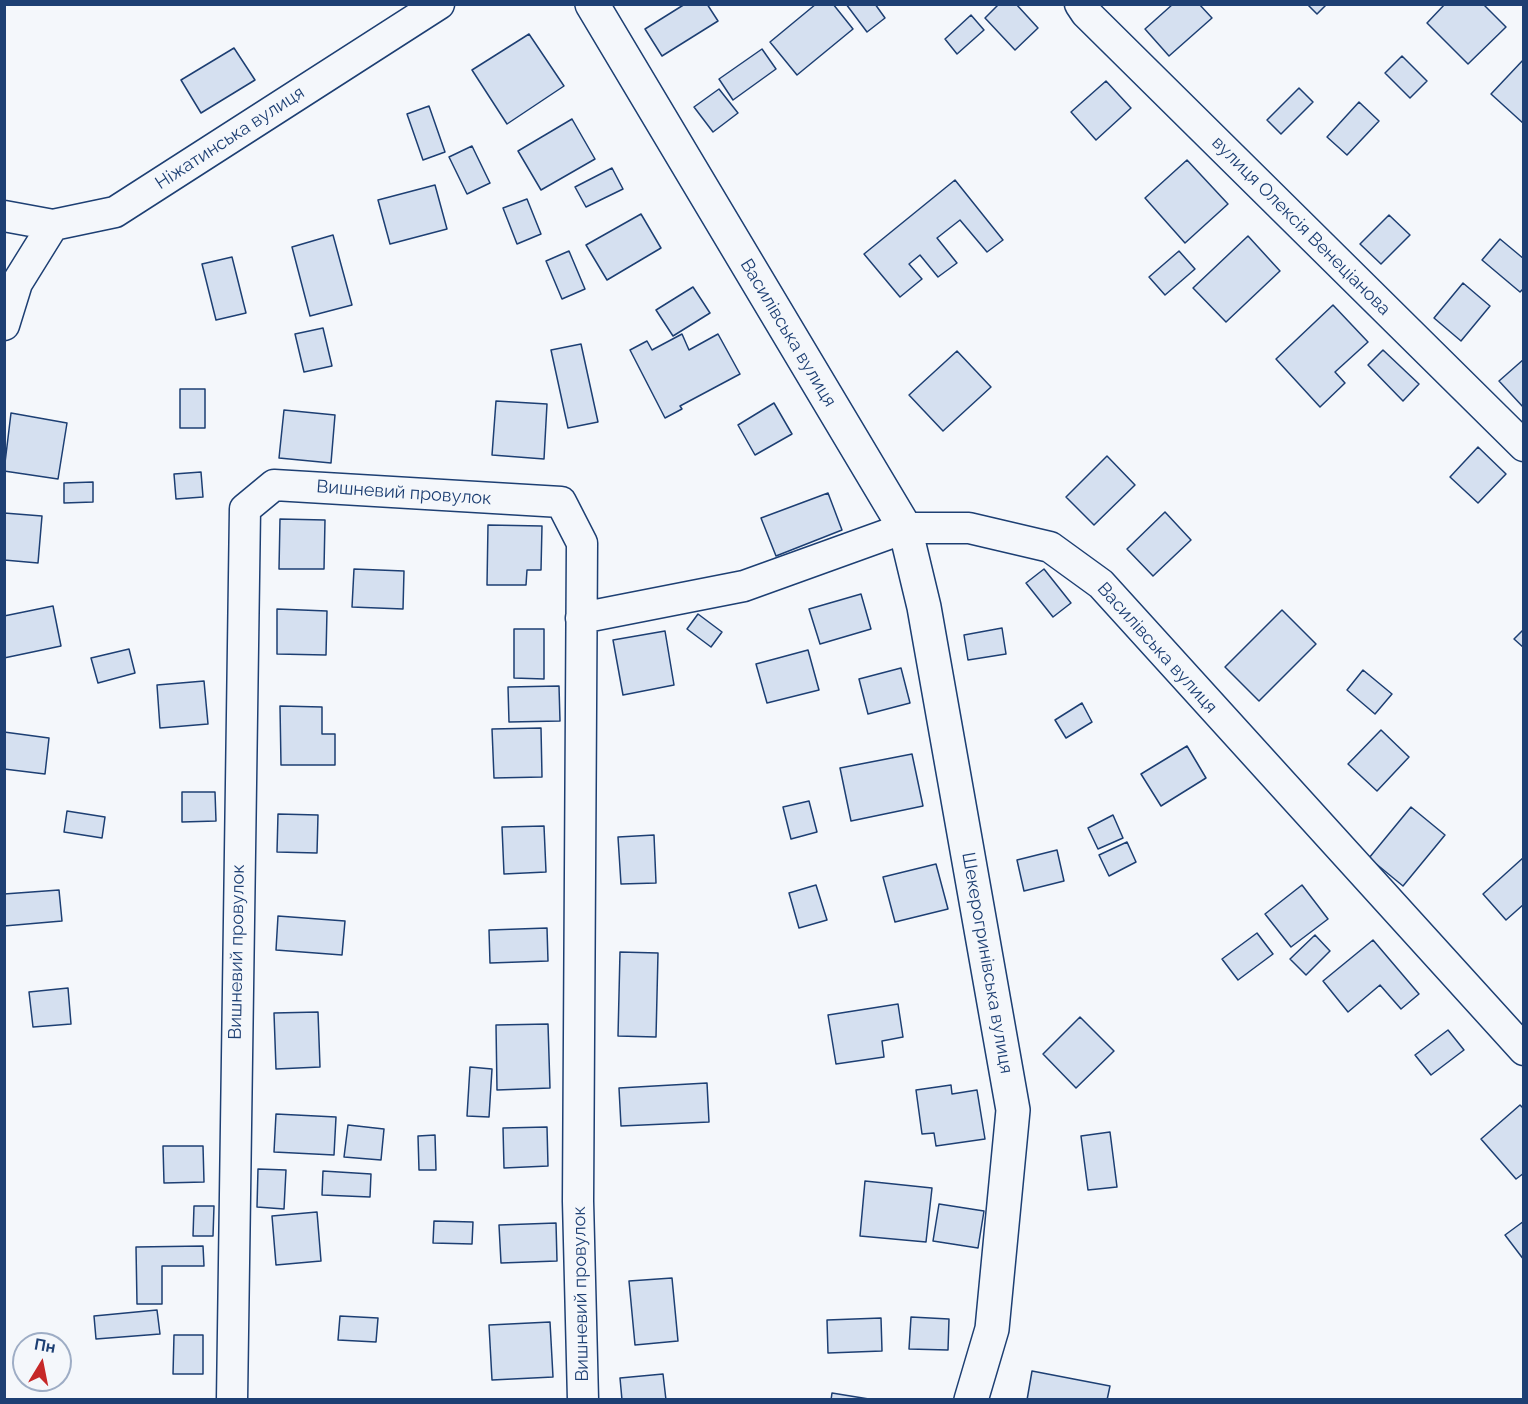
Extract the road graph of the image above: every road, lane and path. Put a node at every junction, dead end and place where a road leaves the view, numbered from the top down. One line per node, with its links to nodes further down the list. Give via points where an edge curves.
1 (439, 4): 5 (street, Ніжатинська вулиця, via 115,212)
2 (592, 4): 8 (street, Василівська вулиця)
3 (1080, 4): 7 (street, вулиця Олексія Венеціанова)
4 (4, 216): 5 (street, Ніжатинська вулиця)
5 (53, 225): 6 (street, via 17,283)
6 (4, 325)
7 (1524, 446)
8 (905, 528): 9 (street, via 744,586); 10 (street, Василівська вулиця, via 969,528 1050,547 1101,584); 13 (street, Шекерогринівська вулиця, via 924,607 1013,1110 992,1329)
9 (581, 618): 11 (street, Вишневий провулок, via 582,543 561,502 274,484 245,509); 12 (street, Вишневий провулок, via 578,1201)
10 (1524, 1050)
11 (232, 1400)
12 (583, 1400)
13 (971, 1400)

